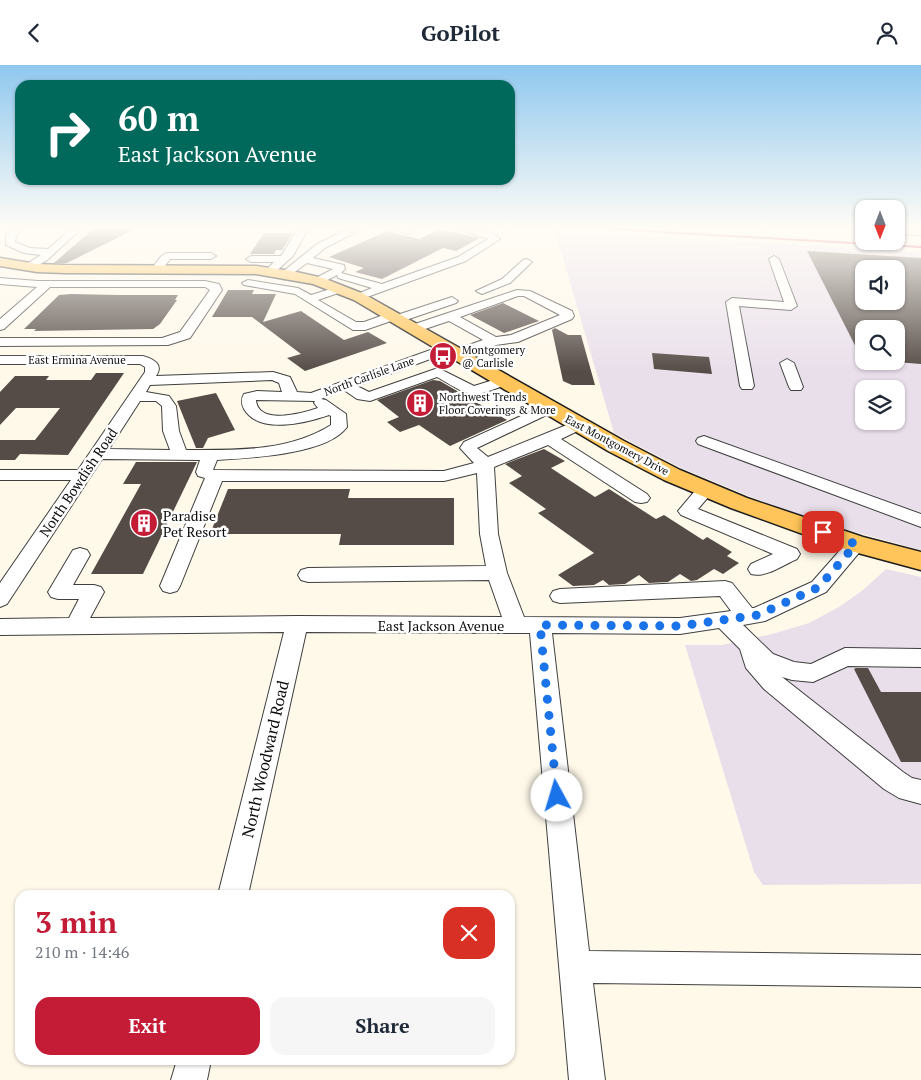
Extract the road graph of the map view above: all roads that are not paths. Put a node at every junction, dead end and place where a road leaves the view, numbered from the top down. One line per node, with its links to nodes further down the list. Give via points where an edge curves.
1 (307, 276): 7 (main road, East Montgomery Drive)
2 (326, 276): 7 (street)
3 (416, 276): 11 (street)
4 (511, 276): 15 (street, via 464,297)
5 (780, 276): 30 (street, via 791,306 732,302)
6 (0, 281): 10 (street)
7 (318, 281): 9 (main road, East Montgomery Drive)
8 (248, 283): 13 (street, via 298,291)
9 (341, 283): 11 (street); 12 (main road, East Montgomery Drive); 13 (street)
10 (47, 284): 16 (street); 19 (street, via 204,284 215,286 216,290 185,335 170,340)
11 (382, 289): 12 (street)
12 (359, 297): 15 (main road, East Montgomery Drive)
13 (310, 299): 15 (street, via 353,326 365,327)
14 (449, 316): 17 (street); 18 (street); 18 (street, North Carlisle Lane, via 514,293 522,293 568,314 513,339)
15 (394, 318): 17 (main road, East Montgomery Drive)
16 (0, 326)
17 (414, 329): 20 (main road, East Montgomery Drive)
18 (494, 341): 20 (street, North Carlisle Lane)
19 (0, 342)
20 (452, 351): 21 (street, North Carlisle Lane); 28 (main road, East Montgomery Drive)
21 (415, 360): 25 (street); 27 (street, North Carlisle Lane)
22 (0, 361): 26 (street, East Ermina Avenue, via 143,361)
23 (787, 363): 31 (street)
24 (360, 365): 27 (street)
25 (434, 372): 28 (street, via 441,372 472,391); 29 (street, via 370,397 362,396)
26 (149, 373): 32 (street, North Bowdish Road); 33 (street, East Ermina Avenue, via 273,376 284,380)
27 (373, 375): 29 (street, North Carlisle Lane)
28 (503, 381): 35 (main road, East Montgomery Drive)
29 (346, 385): 34 (street, North Carlisle Lane)
30 (747, 386)
31 (796, 387)
32 (136, 396): 40 (street, North Bowdish Road); 41 (street, via 164,399 169,407 171,431)
33 (290, 396): 34 (street, North Carlisle Lane); 36 (street, North Carlisle Lane, via 257,395 249,397 248,402 251,410 276,419 293,420)
34 (312, 397): 36 (street)
35 (550, 408): 37 (main road, East Montgomery Drive); 43 (street, via 470,445 470,451)
36 (330, 409): 42 (street, via 338,415 339,427 324,438 300,447 260,453)
37 (580, 425): 38 (street); 47 (main road, East Montgomery Drive, via 672,475)
38 (549, 439): 43 (street); 48 (street)
39 (704, 441): 49 (street)
40 (96, 454): 41 (street); 45 (street, North Bowdish Road)
41 (180, 455): 42 (street)
42 (210, 455): 46 (street, via 204,472)
43 (485, 464): 46 (street, via 444,476); 54 (street, via 489,534)
44 (0, 475): 45 (street)
45 (82, 475): 58 (street, North Bowdish Road)
46 (215, 477): 56 (street)
47 (706, 489): 50 (main road, East Montgomery Drive); 53 (street, via 687,511 790,554)
48 (641, 498)
49 (921, 521)
50 (856, 544): 52 (main road, East Montgomery Drive); 59 (street, East Jackson Avenue, via 819,587 758,615)
51 (80, 555): 63 (street, via 58,592 94,592)
52 (921, 561)
53 (758, 569)
54 (497, 573): 55 (street); 62 (street)
55 (308, 575)
56 (170, 586)
57 (560, 596): 59 (street, via 725,588)
58 (0, 599)
59 (746, 616): 60 (street, East Jackson Avenue)
60 (724, 619): 62 (street, East Jackson Avenue, via 680,626); 65 (street)
61 (297, 624): 62 (street, East Jackson Avenue); 63 (street, East Jackson Avenue); 68 (street, North Woodward Road)
62 (528, 625): 69 (street)
63 (75, 626): 64 (street, East Jackson Avenue)
64 (0, 627)
65 (752, 648): 66 (street, via 766,660 803,673 822,670 844,657); 67 (street, via 754,662 772,683 894,782 910,791)
66 (921, 658)
67 (921, 792)
68 (234, 890)
69 (574, 967): 70 (street); 73 (street)
70 (921, 971)
71 (193, 1065): 72 (street)
72 (189, 1080)
73 (587, 1080)

